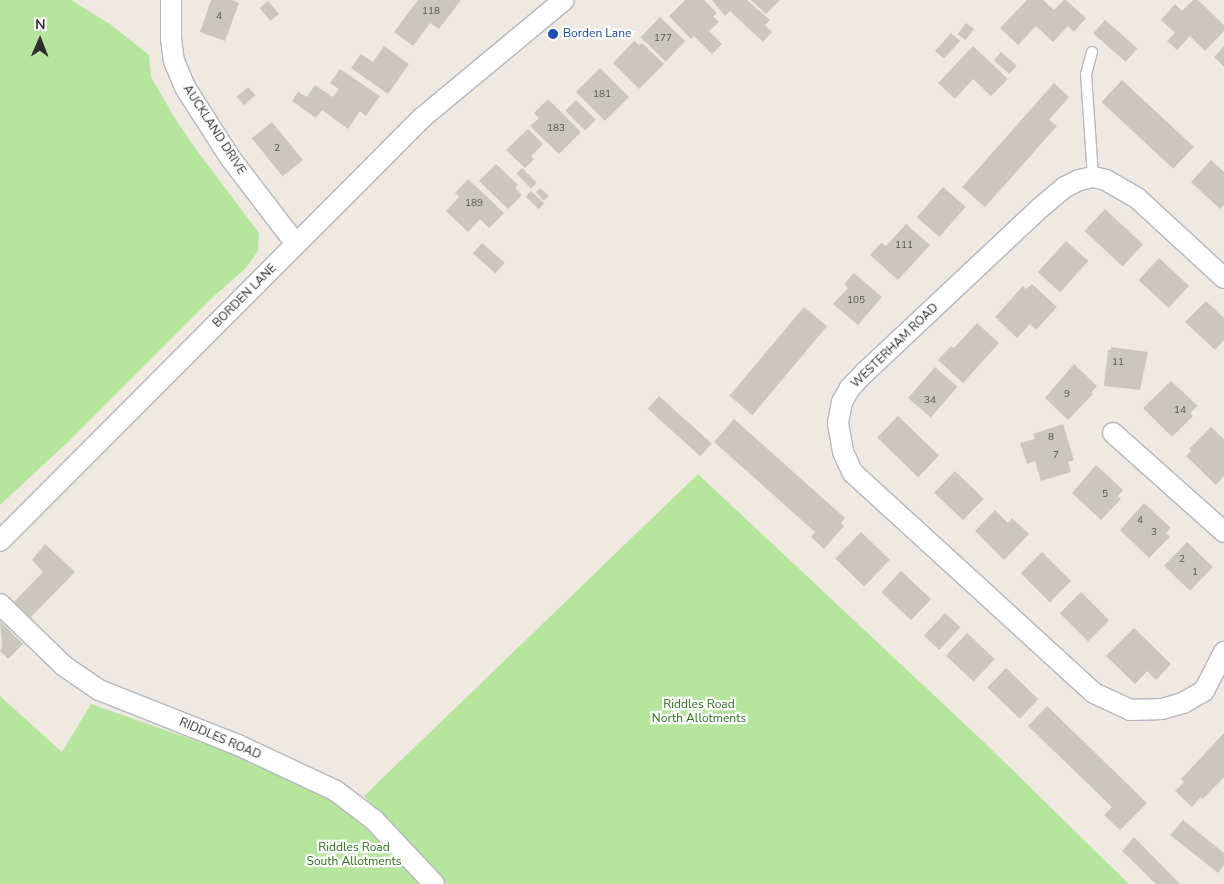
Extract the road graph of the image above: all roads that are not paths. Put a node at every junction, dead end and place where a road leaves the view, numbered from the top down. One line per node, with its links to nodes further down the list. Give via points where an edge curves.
1 (171, 0): 5 (street, AUCKLAND DRIVE, via 174,62 186,89 231,159)
2 (564, 0): 5 (street, BORDEN LANE, via 424,117)
3 (1092, 52): 4 (lane, via 1086,74)
4 (1093, 178): 6 (street, via 1106,180 1137,198); 11 (street, WESTERHAM ROAD, via 1064,187 850,388 842,402 838,423 842,452 853,473 1094,692 1130,710 1162,709 1183,703 1204,691)
5 (296, 244): 9 (street, BORDEN LANE)
6 (1224, 278)
7 (1112, 433): 8 (street)
8 (1224, 532)
9 (0, 541)
10 (0, 604): 12 (street, RIDDLES ROAD, via 64,666 99,690 238,745 336,791 374,820)
11 (1224, 652)
12 (434, 884)

